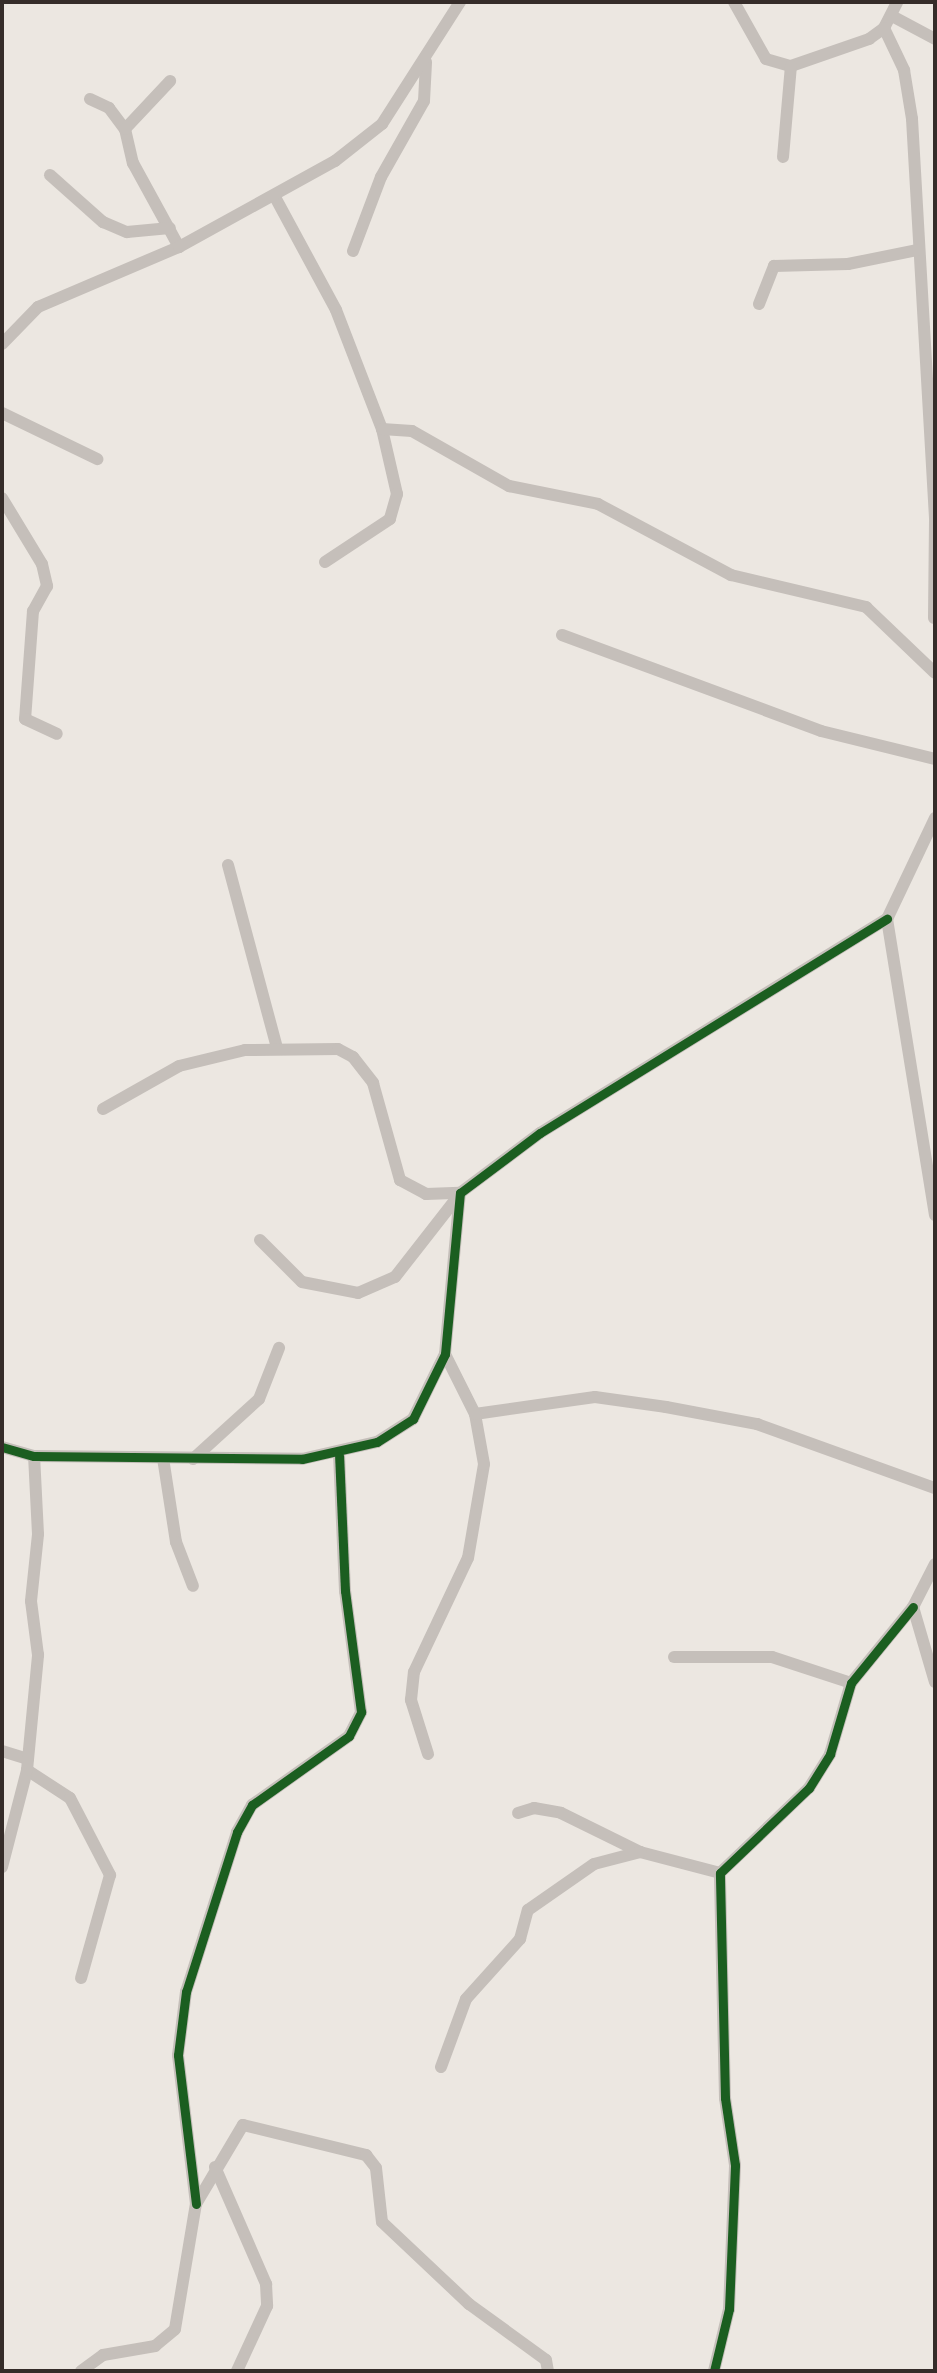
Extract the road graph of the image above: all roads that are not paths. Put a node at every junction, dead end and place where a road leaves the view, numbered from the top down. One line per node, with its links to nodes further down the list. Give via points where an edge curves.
1 (460, 2): 7 (street)
2 (897, 2): 4 (street)
3 (742, 5): 8 (street, via 766,59)
4 (891, 16): 5 (street); 6 (street)
5 (884, 28): 8 (street); 17 (street, via 904,70 912,119)
6 (935, 39)
7 (426, 62): 14 (street, via 382,124); 18 (street, via 424,102 381,177)
8 (791, 66): 12 (street)
9 (170, 81): 11 (street)
10 (90, 99): 11 (street, via 109,108)
11 (125, 129): 15 (street, via 133,163)
12 (783, 157)
13 (50, 175): 15 (street, via 103,222 127,233)
14 (275, 197): 16 (street); 22 (street, via 336,310)
15 (170, 228): 16 (street)
16 (179, 247): 20 (street, via 38,307)
17 (916, 250): 19 (street, via 848,264 774,267); 26 (street, via 935,521)
18 (353, 251)
19 (759, 303)
20 (4, 335)
21 (2, 413): 23 (street)
22 (382, 429): 25 (street, via 397,494 394,511); 28 (street, via 412,431 509,486 598,504 731,576 866,607)
23 (97, 459)
24 (2, 498): 29 (street, via 42,564 47,586 33,611 25,719)
25 (325, 562)
26 (934, 618)
27 (562, 635): 30 (street, via 821,731)
28 (935, 673)
29 (57, 734)
30 (935, 759)
31 (935, 818): 33 (street)
32 (228, 865): 34 (street)
33 (887, 919): 36 (street, via 540,1133); 37 (street)
34 (277, 1048): 35 (street, via 178,1066); 36 (street, via 321,1046 353,1057 373,1083 400,1180 426,1194)
35 (103, 1109)
36 (460, 1193): 39 (street, via 395,1277 358,1293 339,1294 302,1282); 41 (street)
37 (933, 1194): 38 (street)
38 (935, 1215)
39 (260, 1240)
40 (279, 1348): 47 (street, via 259,1399)
41 (445, 1354): 42 (street); 45 (street, via 413,1419)
42 (475, 1414): 48 (street, via 595,1397 666,1408 757,1424); 56 (street, via 484,1464 468,1558 414,1672 411,1700)
43 (2, 1447): 44 (street)
44 (34, 1456): 46 (street); 57 (street, via 38,1534 31,1601 38,1655)
45 (338, 1456): 47 (street); 65 (street, via 361,1712 349,1736 252,1805 237,1832 186,1992 178,2055)
46 (163, 1458): 47 (street); 50 (street, via 176,1542)
47 (193, 1459)
48 (935, 1488)
49 (935, 1564): 51 (street)
50 (193, 1586)
51 (913, 1607): 53 (street); 54 (street)
52 (674, 1657): 54 (street, via 772,1657)
53 (935, 1682)
54 (851, 1683): 61 (street, via 830,1754 809,1788)
55 (2, 1751): 57 (street)
56 (428, 1754)
57 (28, 1765): 60 (street); 62 (street, via 70,1798 110,1875)
58 (518, 1813): 59 (street, via 534,1808 561,1813)
59 (640, 1852): 61 (street); 63 (street, via 594,1864 528,1910 520,1940 466,1999)
60 (2, 1867)
61 (720, 1873): 69 (street, via 725,2098 735,2165 729,2309)
62 (81, 1978)
63 (441, 2067)
64 (215, 2166): 65 (street); 67 (street, via 266,2284 267,2306); 68 (street, via 243,2125 366,2155 376,2168 382,2222 468,2304 546,2360)
65 (196, 2204): 66 (street, via 168,2340 103,2355)
66 (81, 2371)
67 (237, 2371)
68 (548, 2371)
69 (714, 2371)

